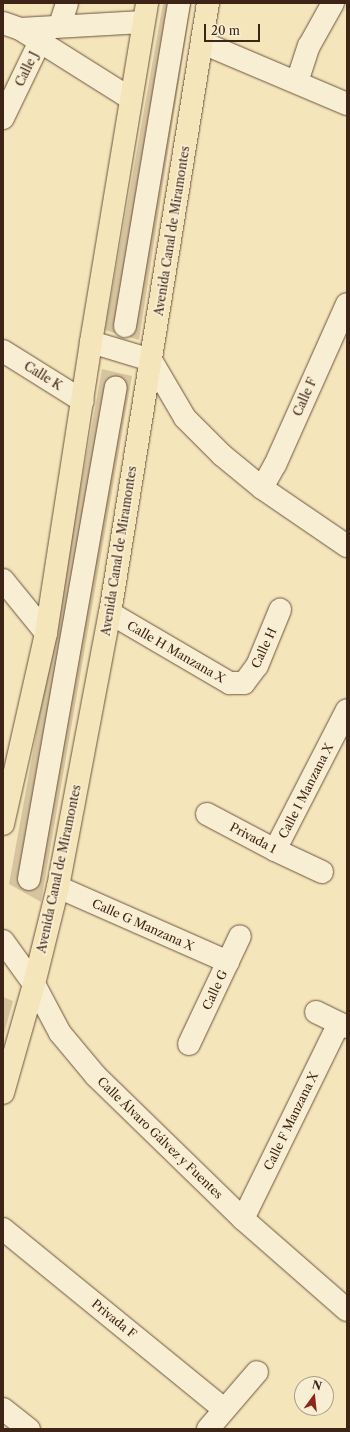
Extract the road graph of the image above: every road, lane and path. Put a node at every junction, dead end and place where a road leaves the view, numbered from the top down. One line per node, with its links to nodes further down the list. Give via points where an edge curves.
1 (67, 3): 6 (street)
2 (179, 3): 15 (street)
3 (208, 3): 9 (main road, Avenida Canal de Miramontes)
4 (334, 3): 10 (street, via 309,46)
5 (145, 12): 6 (street); 11 (main road)
6 (60, 25): 7 (street)
7 (12, 26): 8 (street)
8 (40, 41): 11 (street); 13 (street, Calle J)
9 (203, 43): 10 (street); 18 (main road, Avenida Canal de Miramontes)
10 (297, 82): 12 (street)
11 (131, 99): 16 (main road)
12 (347, 104)
13 (3, 118)
14 (347, 304): 21 (street, Calle F, via 275,465)
15 (125, 326)
16 (91, 342): 18 (street); 20 (main road)
17 (3, 351): 20 (street, Calle K)
18 (151, 360): 21 (street, via 184,418 222,455); 25 (main road, Avenida Canal de Miramontes)
19 (116, 388): 34 (street)
20 (83, 401): 26 (main road)
21 (262, 488): 22 (street)
22 (347, 546)
23 (3, 580): 26 (street)
24 (280, 610): 27 (street, Calle H, via 257,666)
25 (110, 614): 27 (street, Calle H Manzana X, via 230,683); 35 (main road, Avenida Canal de Miramontes)
26 (46, 633): 29 (main road)
27 (244, 683)
28 (347, 710): 32 (street, Calle I Manzana X)
29 (10, 772): 31 (main road)
30 (207, 814): 32 (street, Privada 1)
31 (3, 824)
32 (275, 850): 33 (street, Privada 1)
33 (322, 872)
34 (29, 879)
35 (58, 888): 38 (street, Calle G Manzana X); 39 (main road, Avenida Canal de Miramontes)
36 (240, 936): 38 (street, Calle G)
37 (3, 941): 39 (street, Calle Álvaro Gálvez y Fuentes)
38 (228, 962): 42 (street, Calle G)
39 (34, 984): 43 (main road, Avenida Canal de Miramontes); 44 (street, Calle Álvaro Gálvez y Fuentes, via 60,1034 96,1076)
40 (316, 1012): 41 (street)
41 (343, 1025): 44 (street, Calle F Manzana X)
42 (189, 1044)
43 (3, 1093)
44 (243, 1219): 46 (street, Calle Álvaro Gálvez y Fuentes)
45 (3, 1229): 49 (street, Privada F)
46 (347, 1309)
47 (257, 1372): 49 (street)
48 (3, 1409): 50 (street)
49 (224, 1409): 51 (street)
50 (29, 1429)
51 (208, 1429)

